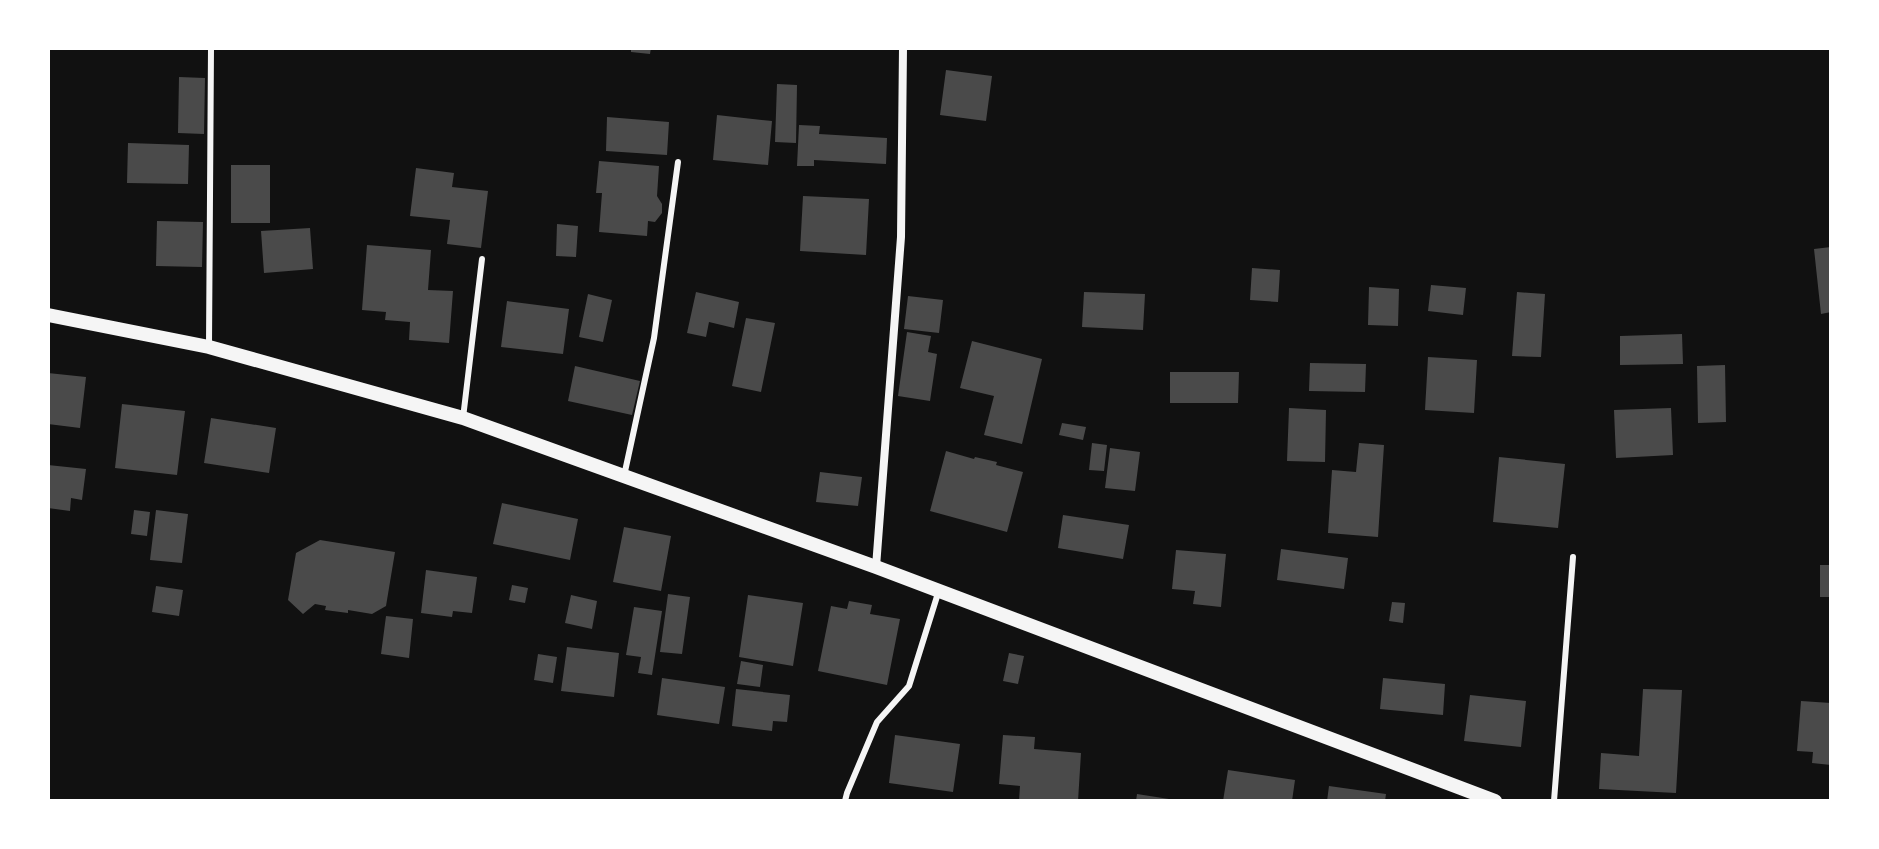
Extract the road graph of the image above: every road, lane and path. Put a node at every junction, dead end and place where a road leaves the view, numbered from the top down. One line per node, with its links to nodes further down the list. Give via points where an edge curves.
1 (211, 48): 6 (lane)
2 (903, 48): 10 (street, via 901,237)
3 (678, 162): 8 (lane, via 654,338)
4 (482, 259): 7 (lane)
5 (48, 315): 6 (street)
6 (209, 347): 7 (street)
7 (463, 418): 8 (street)
8 (624, 476): 10 (street)
9 (1573, 557): 14 (lane)
10 (876, 567): 11 (street)
11 (939, 590): 12 (lane, via 909,686 877,722); 13 (street)
12 (845, 801)
13 (1495, 801)
14 (1554, 801)

